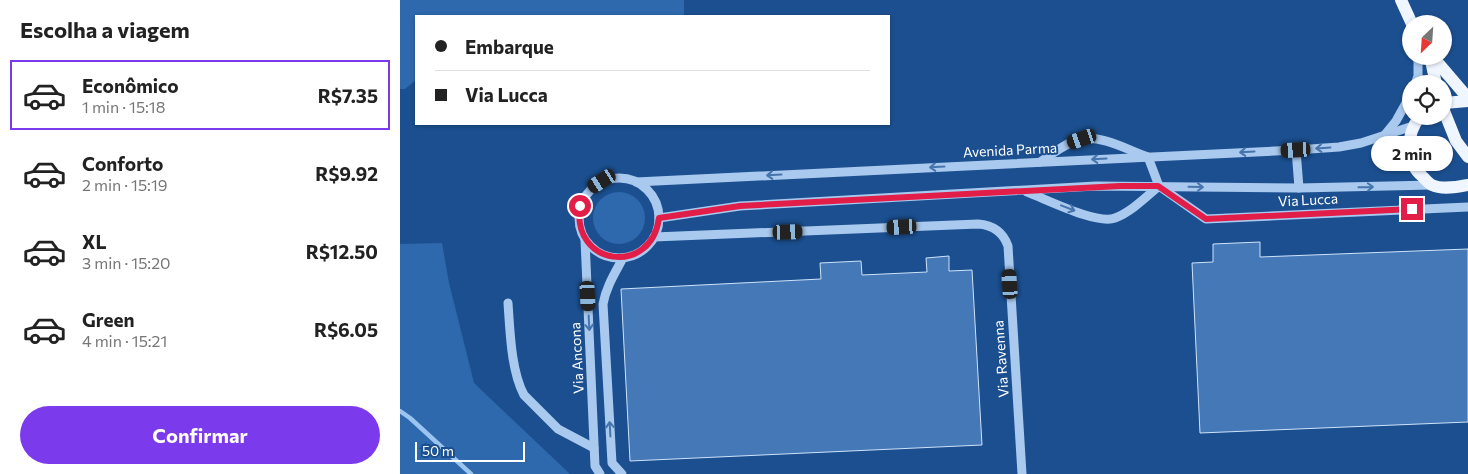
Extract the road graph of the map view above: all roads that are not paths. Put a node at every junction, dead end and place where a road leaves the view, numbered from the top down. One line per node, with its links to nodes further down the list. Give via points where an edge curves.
1 (1401, 0): 2 (main road)
2 (1408, 15)
3 (1439, 65): 4 (main road)
4 (1468, 98)
5 (1468, 101): 6 (main road)
6 (1452, 102)
7 (1402, 110): 11 (street)
8 (1408, 125): 11 (street, Avenida Parma)
9 (1416, 125): 17 (main road, via 1409,144 1412,161)
10 (1450, 125): 14 (main road)
11 (1383, 137): 12 (street, Avenida Parma, one-way to 12, via 1339,147)
12 (1296, 150): 13 (street, Avenida Parma, one-way to 13); 20 (street)
13 (1148, 157): 15 (street, Avenida Parma, one-way to 15); 15 (street, via 1108,143 1082,139); 19 (street)
14 (1468, 157)
15 (1039, 162): 16 (street, Avenida Parma, one-way to 16)
16 (636, 182): 23 (street, via 653,196); 25 (street, via 614,178 592,187 580,206 578,218)
17 (1432, 185): 18 (main road); 20 (street, one-way to 17)
18 (1468, 185)
19 (1158, 186): 20 (street, one-way to 20); 21 (street); 21 (street, one-way to 19, via 1103,220 1125,213); 22 (street, Via Lucca, via 1206,219)
20 (1299, 188)
21 (1023, 190): 23 (street, via 740,206)
22 (1468, 207)
23 (659, 218): 24 (street)
24 (654, 237): 26 (street, via 641,251); 31 (street, Via Ravenna, via 978,224 994,228 1008,246)
25 (585, 240): 26 (street, via 602,254); 28 (street, Via Ancona, one-way to 28)
26 (624, 258): 30 (street, Via Ancona, one-way to 26, via 612,463 603,304 609,284)
27 (508, 303): 28 (street, via 511,346 524,395 558,429)
28 (594, 448): 29 (street, Via Ancona)
29 (600, 474)
30 (622, 474)
31 (1022, 474)

